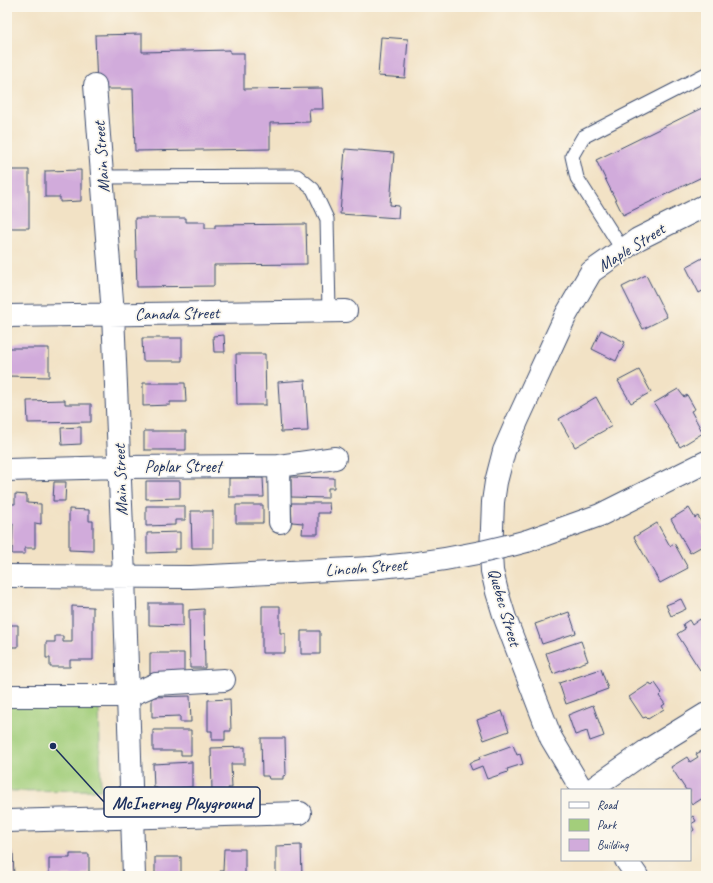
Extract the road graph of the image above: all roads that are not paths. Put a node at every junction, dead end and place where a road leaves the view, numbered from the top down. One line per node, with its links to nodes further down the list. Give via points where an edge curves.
1 (706, 74): 5 (lane, via 583,136 572,156 577,178)
2 (95, 85): 3 (street, Main Street)
3 (102, 177): 6 (lane, via 297,176 313,189 327,219); 7 (street, Main Street)
4 (706, 205): 5 (street, Maple Street, via 638,239)
5 (622, 250): 9 (street, Maple Street, via 591,272 566,315)
6 (337, 311): 7 (street, Canada Street)
7 (112, 314): 8 (street, Canada Street); 13 (street, Main Street)
8 (7, 316)
9 (551, 350): 22 (street, Quebec Street, via 504,451 493,502 492,571 496,592 551,738)
10 (335, 458): 12 (street, Poplar Street)
11 (706, 462): 17 (street, Lincoln Street, bridge, via 600,515 527,541 436,561 371,568 191,577)
12 (278, 466): 13 (street, Poplar Street); 15 (street)
13 (120, 467): 14 (street, Poplar Street); 17 (street, Main Street)
14 (7, 470)
15 (280, 522)
16 (7, 576): 17 (street, Lincoln Street)
17 (124, 576): 20 (street, Main Street)
18 (224, 680): 20 (street, via 156,684)
19 (7, 696): 20 (street)
20 (128, 696): 25 (street, Main Street)
21 (706, 714): 23 (street, via 646,751)
22 (581, 789)
23 (592, 789)
24 (300, 813): 25 (street)
25 (132, 817): 26 (street); 28 (street, Main Street)
26 (7, 821)
27 (627, 861): 29 (street)
28 (134, 876)
29 (638, 876)

